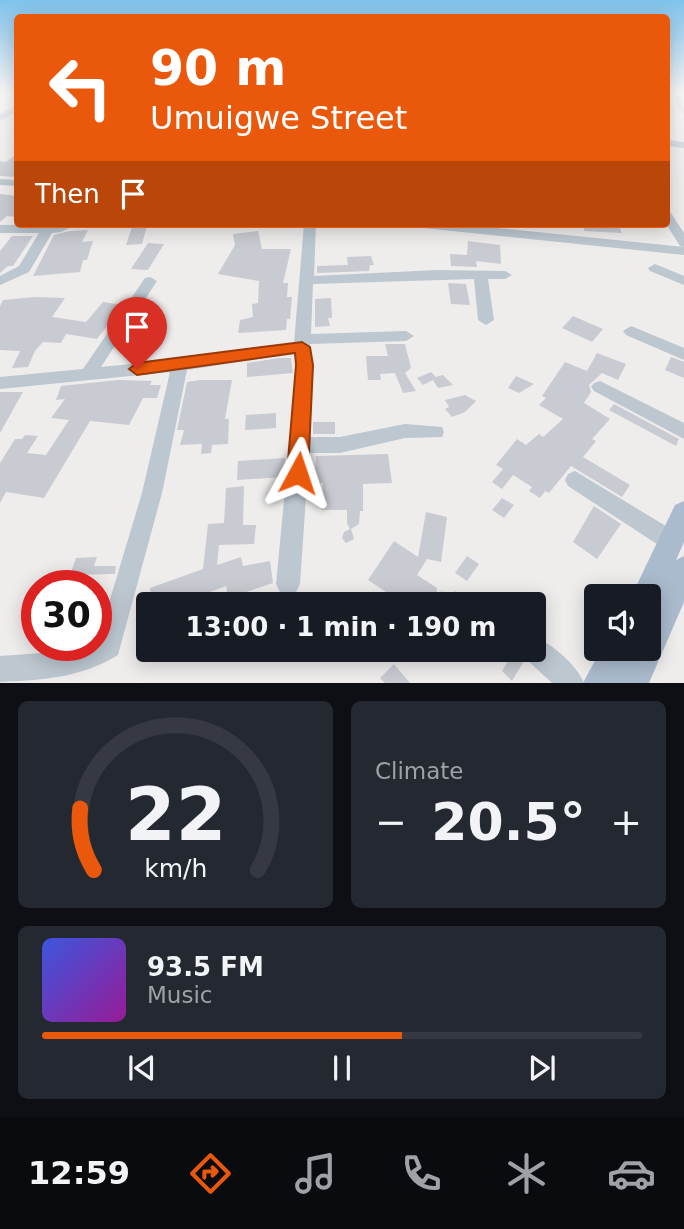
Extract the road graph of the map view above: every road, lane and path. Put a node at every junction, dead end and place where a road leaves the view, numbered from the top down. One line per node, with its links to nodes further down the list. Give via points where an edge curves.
1 (670, 221): 7 (street)
2 (55, 228): 6 (street)
3 (310, 228): 14 (street)
4 (499, 228): 8 (street)
5 (0, 229): 6 (street)
6 (47, 230): 12 (street, via 24,269)
7 (684, 243)
8 (684, 251)
9 (654, 268): 15 (street)
10 (480, 274): 11 (street); 14 (street); 16 (street)
11 (505, 275)
12 (0, 281)
13 (150, 281): 22 (street)
14 (306, 281): 19 (street)
15 (684, 281)
16 (486, 320)
17 (631, 331): 20 (street)
18 (406, 336): 19 (street)
19 (302, 343): 21 (street); 27 (street)
20 (684, 354)
21 (180, 365): 22 (street); 39 (street, via 113,638 109,646)
22 (88, 374): 23 (street)
23 (0, 383)
24 (600, 387): 26 (street)
25 (435, 432): 27 (street, via 405,430 340,445)
26 (684, 432)
27 (300, 445): 32 (street)
28 (575, 480): 30 (street)
29 (684, 513): 30 (main road)
30 (671, 541): 33 (main road)
31 (684, 570): 34 (main road)
32 (288, 584)
33 (651, 584)
34 (661, 621)
35 (546, 660): 40 (street)
36 (611, 661): 41 (main road)
37 (643, 661): 42 (main road)
38 (0, 669): 39 (street)
39 (53, 675)
40 (571, 683)
41 (599, 683)
42 (632, 683)

